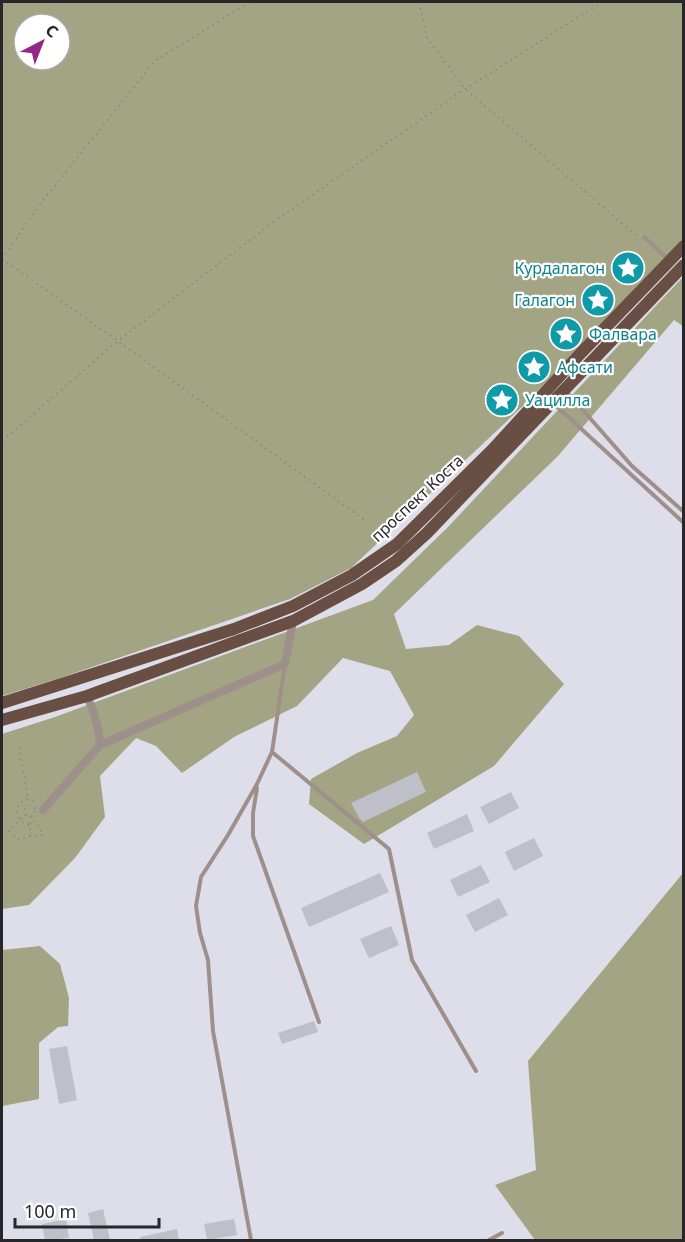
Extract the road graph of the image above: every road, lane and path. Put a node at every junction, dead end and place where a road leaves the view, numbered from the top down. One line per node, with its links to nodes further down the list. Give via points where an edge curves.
1 (7, 2): 5 (path)
2 (250, 2): 9 (path, via 155,61 44,199)
3 (419, 2): 6 (path, via 427,38)
4 (602, 2): 6 (path)
5 (2, 6)
6 (465, 88): 7 (path); 12 (path, via 272,223)
7 (641, 237): 10 (lane)
8 (684, 246): 10 (main road, проспект Коста)
9 (2, 259): 12 (path)
10 (669, 261): 22 (main road, проспект Коста, via 493,449 397,544 352,575 293,606 234,629)
11 (684, 265): 13 (main road, проспект Коста)
12 (118, 341): 15 (path); 17 (path)
13 (565, 389): 14 (main road, проспект Коста); 16 (lane, via 632,466)
14 (552, 402): 18 (lane); 19 (main road, проспект Коста, via 396,561)
15 (2, 441)
16 (684, 512)
17 (367, 522)
18 (684, 523)
19 (293, 621): 20 (street); 21 (main road, проспект Коста)
20 (285, 664): 24 (street); 26 (lane)
21 (87, 696): 23 (main road, проспект Коста); 24 (street)
22 (2, 703)
23 (2, 720)
24 (100, 745): 29 (street)
25 (19, 747): 28 (path)
26 (272, 752): 27 (lane); 37 (lane, via 389,849 412,960)
27 (257, 784): 36 (lane, via 253,836); 39 (lane, via 201,877 195,906 208,960 213,1031)
28 (28, 798): 29 (path, via 37,801); 32 (path, via 16,808)
29 (43, 810): 33 (path)
30 (26, 814): 31 (path); 31 (path, via 25,808 31,806 35,810); 32 (path)
31 (31, 816): 33 (path); 34 (path)
32 (19, 820): 34 (path); 35 (path, via 9,831 19,840)
33 (35, 823): 35 (path, via 43,835)
34 (29, 825): 35 (path)
35 (30, 836)
36 (319, 1022)
37 (476, 1071)
38 (502, 1233): 40 (lane)
39 (251, 1240)
40 (489, 1240)

